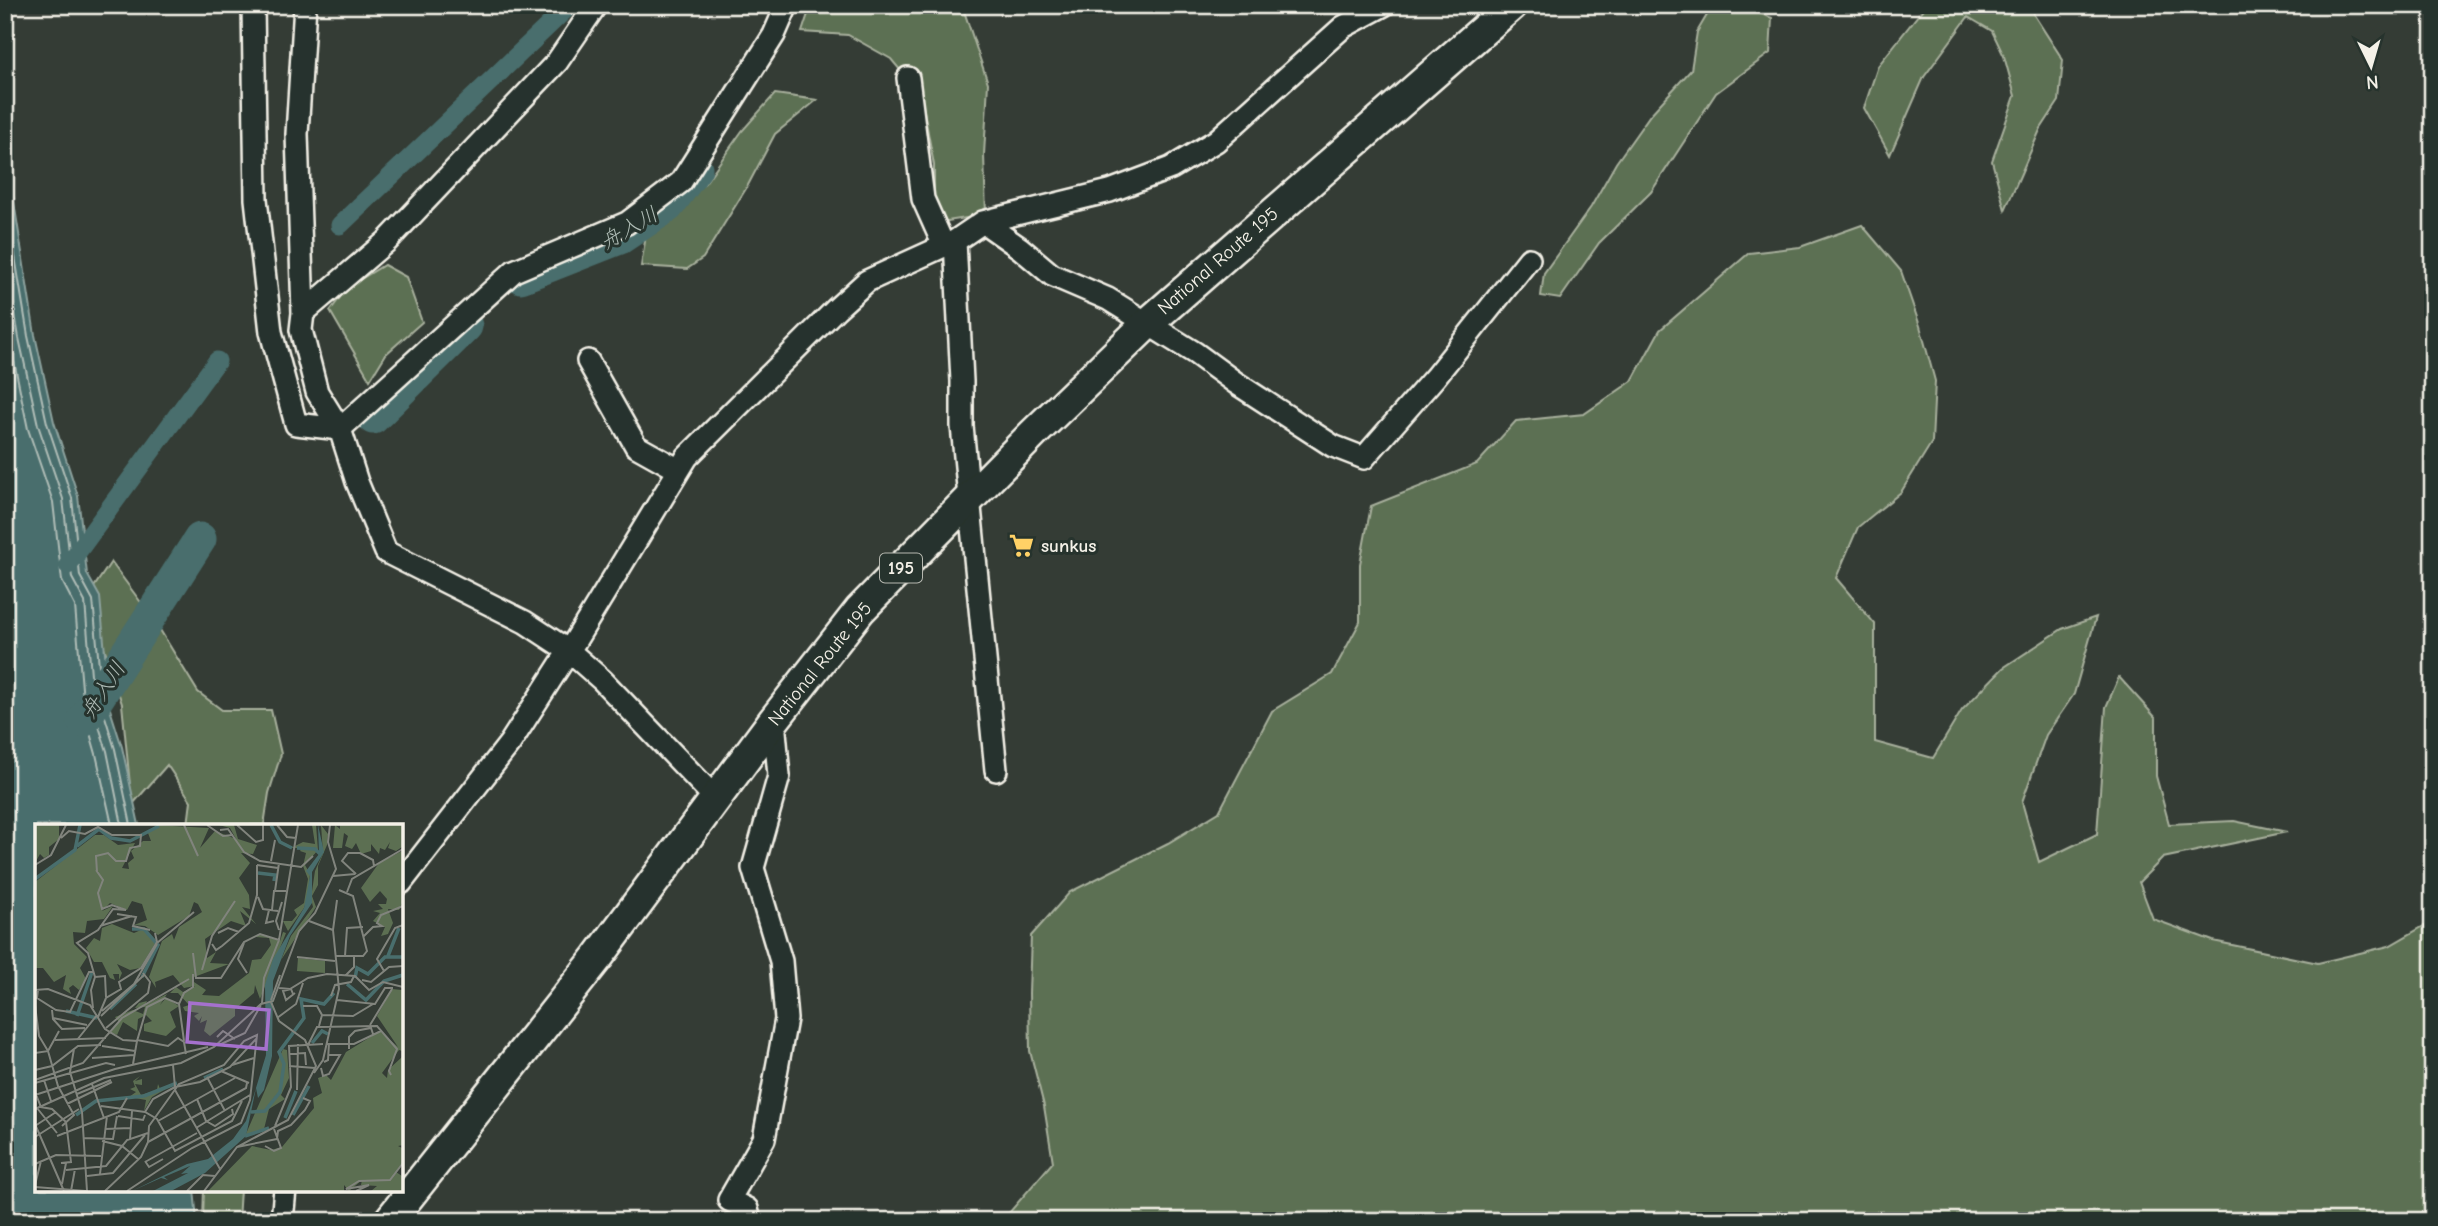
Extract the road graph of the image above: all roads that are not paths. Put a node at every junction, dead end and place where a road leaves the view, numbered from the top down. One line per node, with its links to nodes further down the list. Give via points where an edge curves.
1 (253, 5): 15 (street, via 256,199 271,331 296,424)
2 (305, 5): 12 (street, via 297,134)
3 (596, 5): 12 (street, via 557,62 387,241)
4 (787, 5): 15 (street, via 774,35 681,182 627,223 514,271)
5 (1384, 5): 7 (street)
6 (1512, 5): 13 (highway, National Route 195 / 195)
7 (1353, 12): 9 (street, via 1343,27 1216,141 1171,168 1110,191)
8 (908, 78): 10 (street, via 923,199)
9 (984, 222): 10 (street); 13 (street, via 1052,275 1108,299)
10 (950, 244): 16 (street, via 867,281 783,359); 17 (street)
11 (1529, 259): 13 (street, via 1436,377 1364,458 1333,446)
12 (303, 313): 15 (street, via 300,330 317,392)
13 (1147, 324): 17 (highway, National Route 195 / 195)
14 (588, 361): 16 (street, via 636,446)
15 (340, 429): 18 (street, via 386,552 525,622)
16 (679, 470): 18 (street)
17 (968, 500): 19 (highway, National Route 195 / 195, via 860,610); 20 (street)
18 (569, 651): 21 (street); 22 (street, via 510,743)
19 (774, 720): 21 (highway, National Route 195 / 195); 26 (street, via 779,776 753,868 781,961 786,1019 764,1139 729,1200 747,1209)
20 (996, 770)
21 (716, 799): 25 (highway, National Route 195 / 195, via 598,957)
22 (402, 882)
23 (285, 1191): 24 (street)
24 (282, 1221)
25 (389, 1221)
26 (750, 1221)

